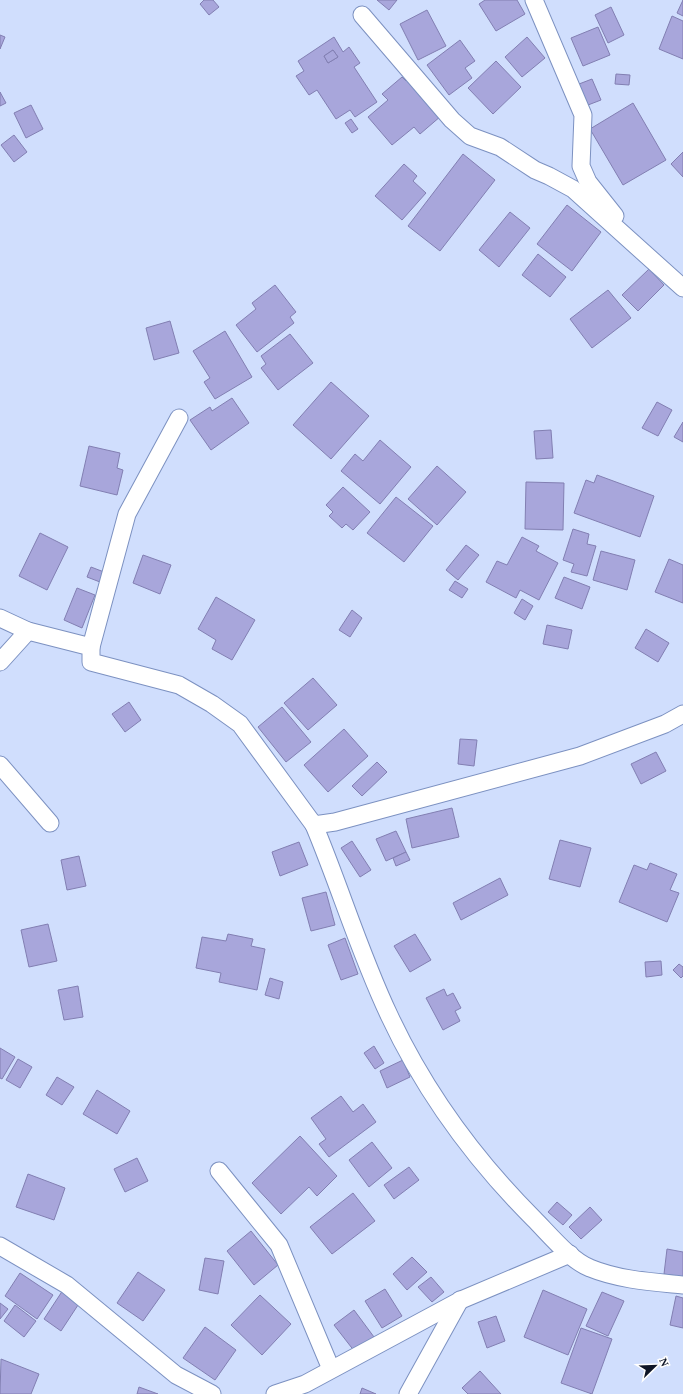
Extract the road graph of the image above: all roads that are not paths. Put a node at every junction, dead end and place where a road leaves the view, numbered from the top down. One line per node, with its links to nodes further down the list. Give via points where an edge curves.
1 (534, 0): 3 (street, via 583,115 581,166 585,176)
2 (362, 15): 3 (street, via 452,120 470,136 500,147 535,170 573,189)
3 (643, 253): 4 (street)
4 (683, 288)
5 (179, 418): 8 (street, via 127,514)
6 (0, 618): 7 (street)
7 (28, 631): 8 (street); 9 (street)
8 (90, 646): 13 (street, via 91,662 179,685 240,724)
9 (0, 662)
10 (683, 714): 13 (street, via 666,724 580,756 336,822)
11 (0, 765): 12 (street)
12 (50, 823)
13 (314, 825): 16 (street, via 389,1015 420,1073 475,1155 521,1206)
14 (219, 1171): 19 (street, via 279,1245)
15 (0, 1246): 20 (street, via 67,1285 176,1375)
16 (570, 1254): 17 (street, via 589,1268 620,1277); 18 (street)
17 (683, 1285)
18 (461, 1300): 19 (street); 22 (street)
19 (331, 1369): 21 (street, via 305,1384)
20 (212, 1394)
21 (275, 1394)
22 (408, 1394)

